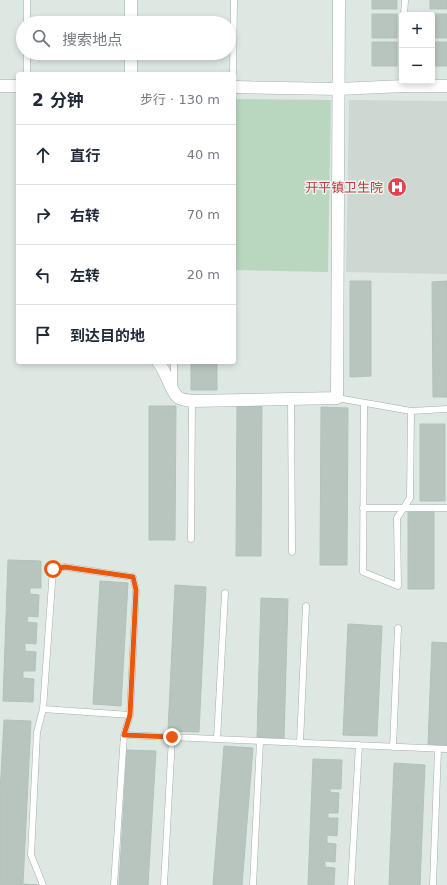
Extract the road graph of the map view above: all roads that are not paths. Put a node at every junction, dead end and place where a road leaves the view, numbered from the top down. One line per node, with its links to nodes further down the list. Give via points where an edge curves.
1 (27, 0): 7 (lane)
2 (131, 0): 8 (street)
3 (234, 0): 9 (lane)
4 (339, 0): 22 (street)
5 (404, 0): 6 (lane)
6 (404, 12)
7 (27, 16)
8 (131, 16)
9 (234, 16)
10 (27, 60): 13 (lane)
11 (131, 60): 14 (street)
12 (233, 60): 15 (lane)
13 (27, 72)
14 (131, 72)
15 (233, 72)
16 (399, 83): 22 (street)
17 (418, 84): 20 (street)
18 (0, 86): 19 (street)
19 (16, 86)
20 (447, 86)
21 (236, 88): 22 (street)
22 (338, 89): 26 (street)
23 (160, 364): 25 (street)
24 (174, 364): 25 (lane)
25 (174, 391): 28 (street, via 179,398)
26 (337, 398): 27 (street); 29 (lane)
27 (291, 399): 28 (street); 36 (lane)
28 (192, 401): 35 (lane)
29 (364, 403): 31 (lane); 32 (lane)
30 (447, 409): 31 (lane)
31 (411, 411): 33 (lane, via 410,498)
32 (363, 508): 33 (lane); 33 (lane, via 363,572 398,586 397,518)
33 (403, 508): 34 (lane)
34 (447, 508)
35 (191, 539)
36 (292, 552)
37 (225, 593): 44 (lane)
38 (306, 606): 46 (lane)
39 (398, 628): 48 (lane)
40 (43, 709): 41 (lane); 41 (lane, via 53,569 65,567 133,577 136,590); 51 (lane, via 37,732 31,854)
41 (130, 715): 42 (lane)
42 (124, 735): 43 (lane); 52 (lane)
43 (172, 737): 44 (lane); 53 (lane)
44 (217, 739): 45 (lane)
45 (260, 741): 46 (lane); 54 (lane)
46 (300, 743): 47 (lane)
47 (359, 746): 48 (lane); 55 (lane)
48 (392, 747): 49 (lane)
49 (438, 749): 50 (lane); 56 (lane)
50 (447, 749)
51 (43, 885)
52 (114, 885)
53 (164, 885)
54 (253, 885)
55 (352, 885)
56 (432, 885)

